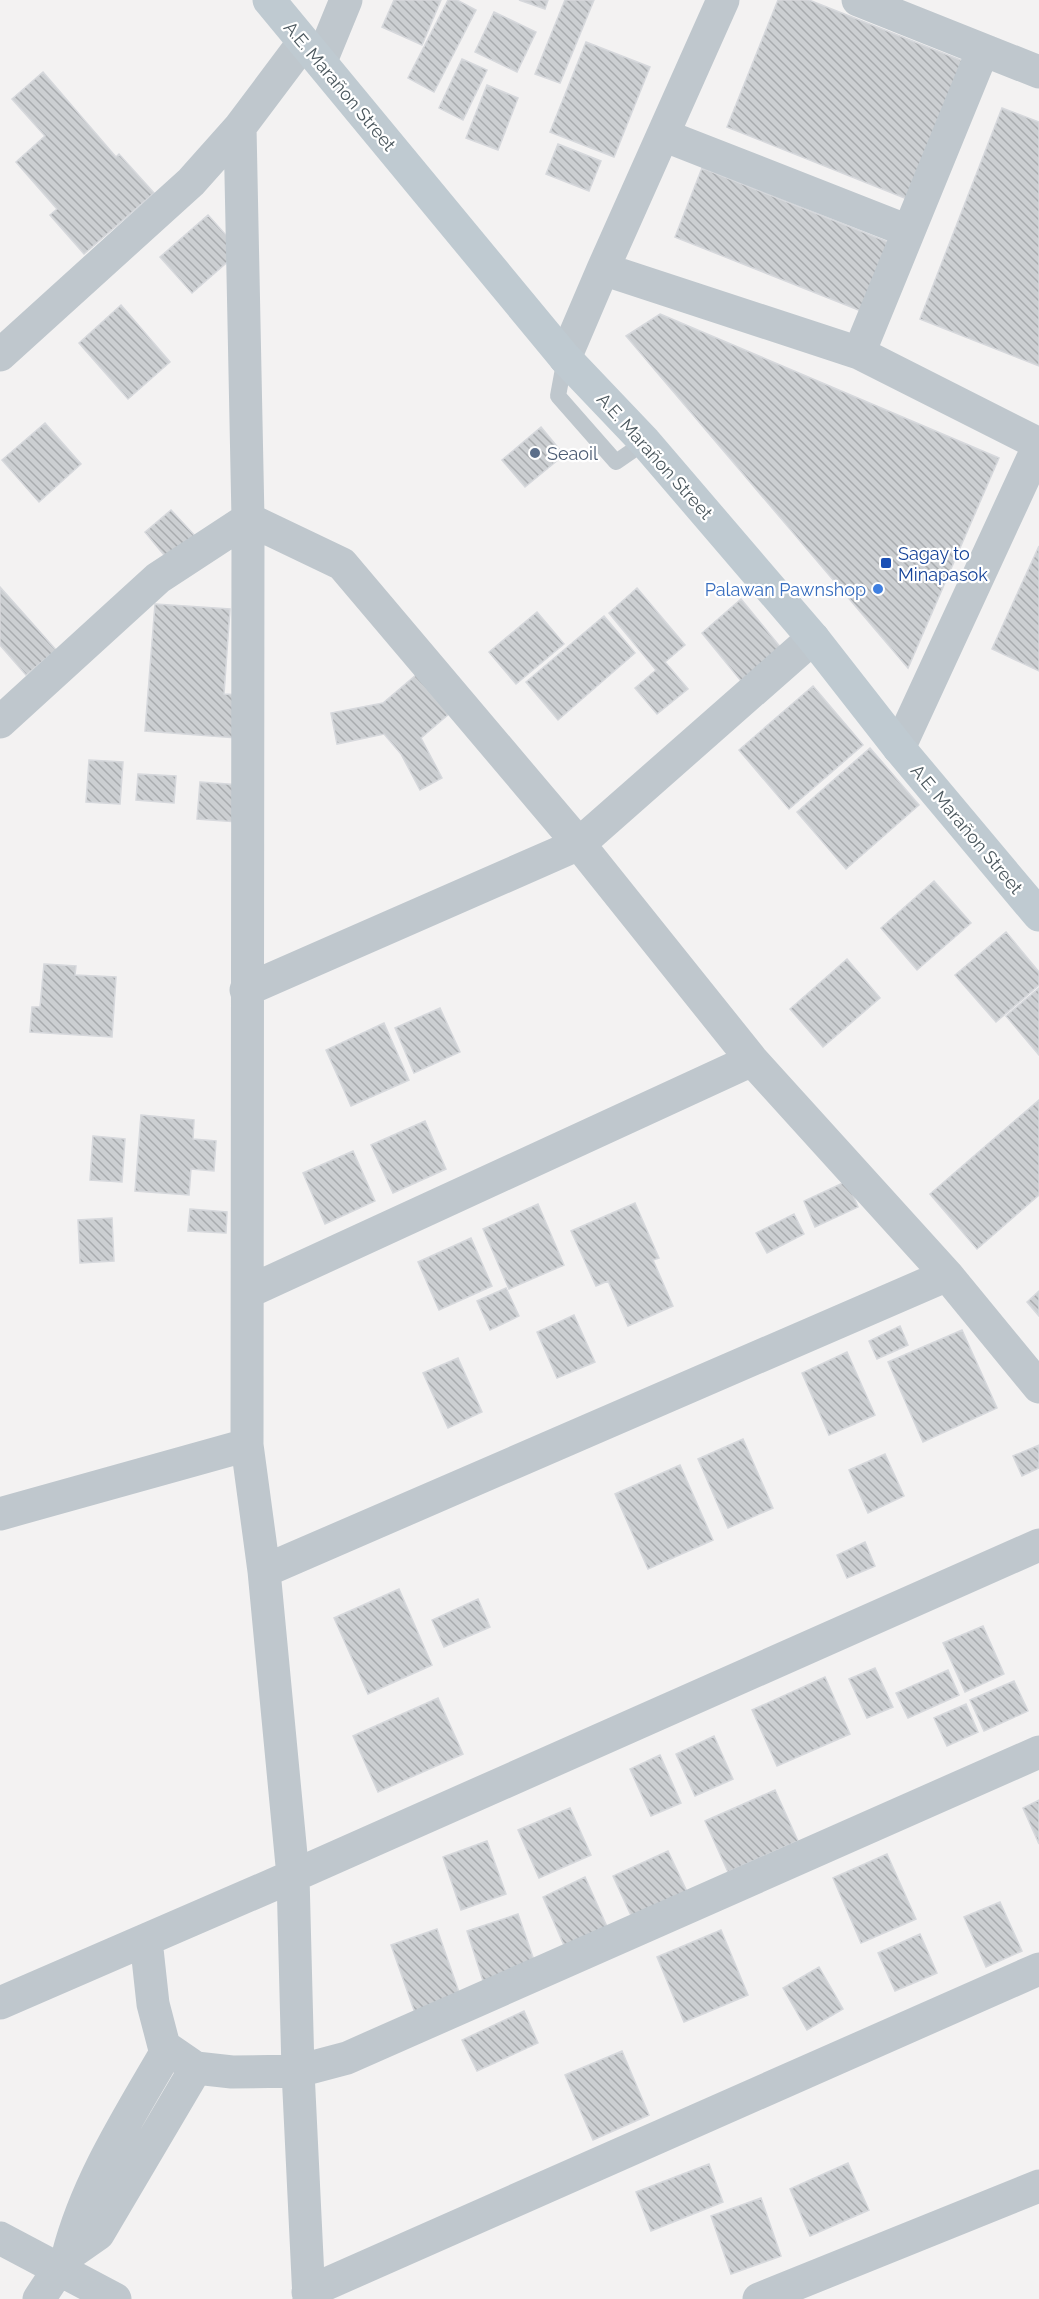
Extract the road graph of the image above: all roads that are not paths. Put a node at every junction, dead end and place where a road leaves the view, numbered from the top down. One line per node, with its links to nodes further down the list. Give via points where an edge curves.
1 (269, 0): 6 (main road, A.E. Marañon Street)
2 (346, 0): 6 (street)
3 (723, 0): 9 (street)
4 (858, 0): 5 (street)
5 (983, 50): 7 (street); 10 (street)
6 (312, 52): 8 (street); 14 (main road, A.E. Marañon Street)
7 (1039, 72)
8 (240, 127): 13 (street, via 191,182); 16 (street)
9 (663, 135): 10 (street); 11 (street)
10 (908, 231): 12 (street)
11 (603, 269): 12 (street); 14 (street)
12 (859, 352): 15 (street)
13 (0, 355)
14 (565, 358): 17 (main road, A.E. Marañon Street, via 645,442)
15 (1039, 445): 19 (street)
16 (248, 519): 18 (street, via 158,578); 20 (street, via 342,564); 22 (street)
17 (813, 638): 19 (main road, A.E. Marañon Street); 20 (street)
18 (0, 722)
19 (899, 748): 21 (main road, A.E. Marañon Street)
20 (579, 844): 22 (street); 23 (street)
21 (1039, 915)
22 (246, 990): 25 (street)
23 (752, 1060): 24 (street); 25 (street)
24 (947, 1275): 26 (street); 30 (street)
25 (248, 1292): 27 (street)
26 (1039, 1387)
27 (247, 1445): 28 (street); 30 (street)
28 (0, 1514)
29 (1039, 1545): 32 (street)
30 (264, 1571): 32 (street)
31 (1039, 1752): 38 (street, via 347,2058)
32 (293, 1876): 33 (street); 38 (street)
33 (146, 1940): 35 (street); 36 (street, via 153,2004)
34 (1039, 1969): 42 (street)
35 (0, 2003)
36 (168, 2049): 37 (street); 41 (street, via 108,2153)
37 (196, 2068): 38 (street, via 232,2073); 41 (street, via 98,2234)
38 (298, 2071): 42 (street)
39 (1039, 2186): 45 (street)
40 (0, 2238): 41 (street)
41 (63, 2262): 43 (street); 44 (street)
42 (308, 2295)
43 (39, 2299)
44 (115, 2299)
45 (759, 2299)

